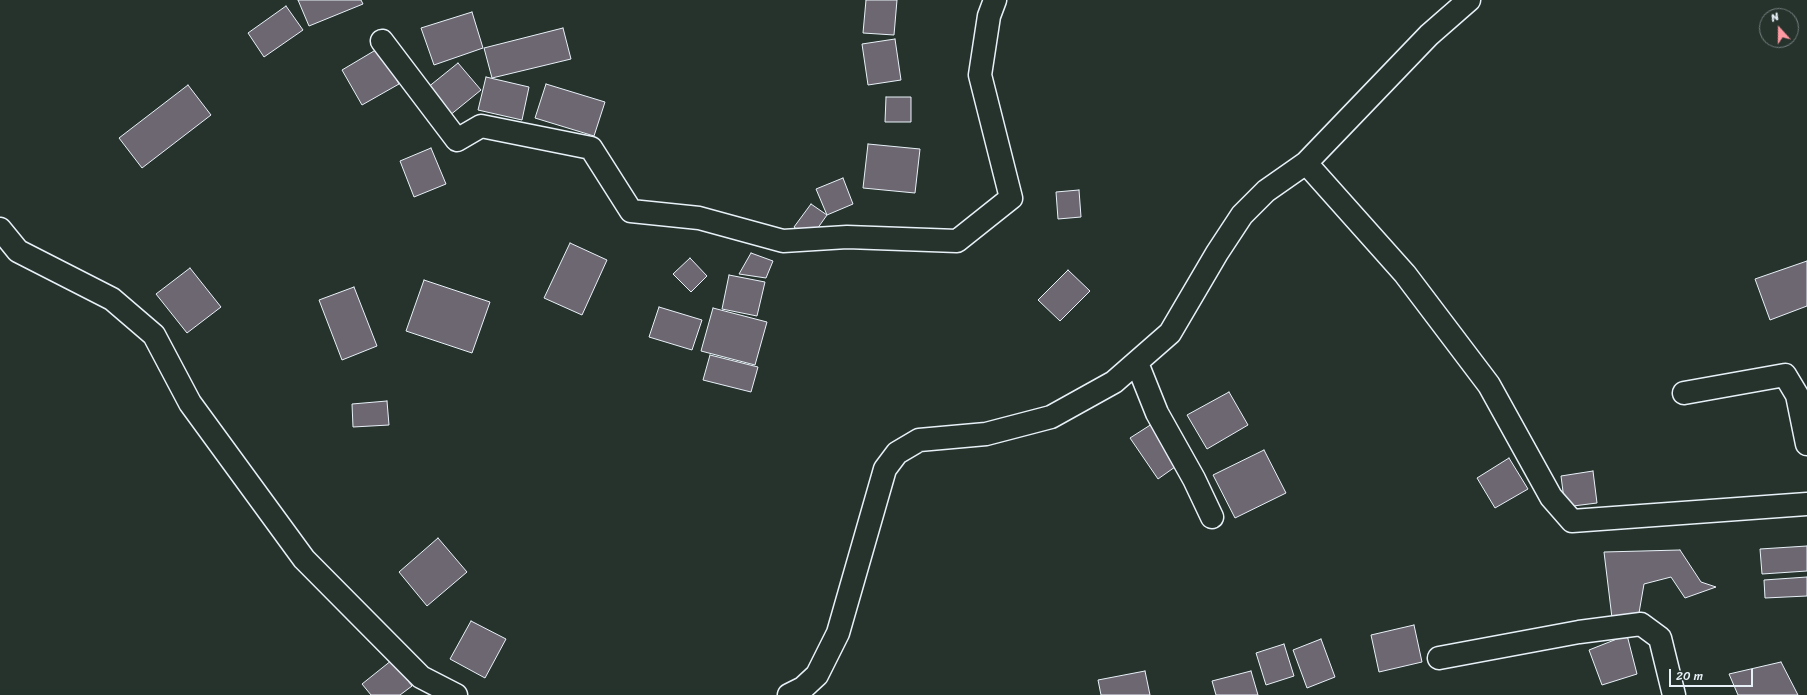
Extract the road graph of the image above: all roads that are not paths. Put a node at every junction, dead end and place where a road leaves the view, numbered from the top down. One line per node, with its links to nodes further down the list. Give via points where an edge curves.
1 (995, 0): 3 (street, via 989,16 980,75 1011,198 958,241 847,237 783,241 699,218 631,211 591,148 482,126 457,140)
2 (1470, 0): 4 (street, via 1429,36)
3 (382, 41)
4 (1306, 163): 6 (street, via 1266,191 1242,215 1170,333); 9 (street, via 1405,274 1489,385 1551,497 1572,520)
5 (0, 229): 12 (street, via 18,252 112,299 154,335 190,403 304,558 421,677)
6 (1137, 362): 10 (street, via 1157,413); 13 (street, via 1114,382 1051,417 986,434 919,440 897,453 885,469 838,634 817,675)
7 (1684, 393): 8 (street, via 1785,375 1797,395)
8 (1807, 444)
9 (1807, 504)
10 (1212, 517)
11 (1439, 658): 14 (street, via 1579,632 1641,624 1660,638)
12 (456, 695)
13 (789, 695)
14 (1674, 695)

